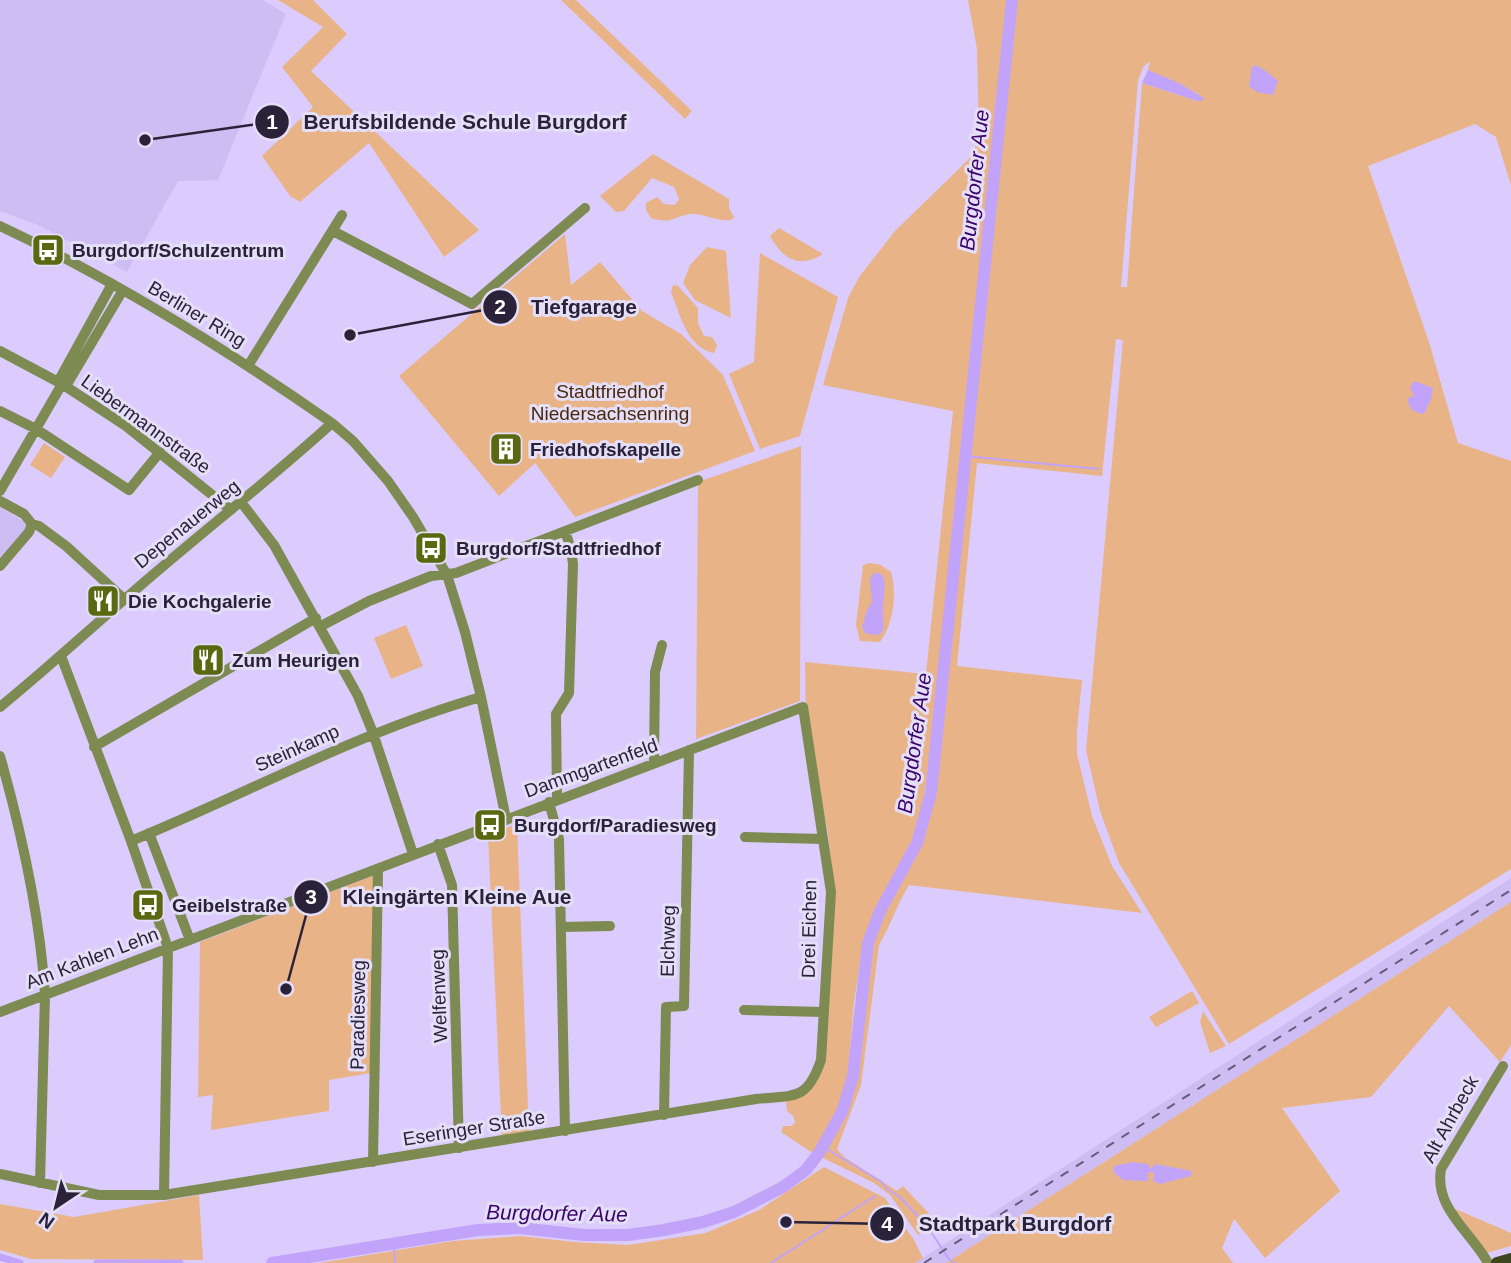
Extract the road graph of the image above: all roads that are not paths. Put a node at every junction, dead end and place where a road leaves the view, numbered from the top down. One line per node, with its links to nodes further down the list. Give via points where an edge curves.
1 (585, 208): 4 (street, via 472,304)
2 (342, 215): 4 (street)
3 (0, 226): 5 (street, Berliner Ring)
4 (333, 231): 8 (street)
5 (112, 285): 6 (street, Berliner Ring); 9 (street)
6 (123, 290): 8 (street, Berliner Ring); 9 (street)
7 (0, 351): 9 (street, Liebermannstraße)
8 (248, 366): 11 (street, Berliner Ring)
9 (62, 384): 12 (street); 13 (street, Liebermannstraße)
10 (0, 411): 12 (street)
11 (332, 423): 17 (street, Depenauerweg); 22 (street, Berliner Ring, via 388,481)
12 (36, 429): 13 (street, via 129,489); 15 (street)
13 (160, 452): 18 (street, Liebermannstraße)
14 (698, 480): 20 (street)
15 (0, 491)
16 (0, 501): 19 (street)
17 (241, 502): 18 (street, Depenauerweg); 24 (street, via 274,545)
18 (231, 510): 23 (street, Depenauerweg)
19 (32, 524): 21 (street); 23 (street, via 66,546)
20 (565, 531): 22 (street); 35 (street, via 573,564 571,663 569,693 556,714)
21 (0, 566)
22 (447, 575): 24 (street, via 431,576); 27 (street, Berliner Ring)
23 (124, 599): 26 (street, Depenauerweg)
24 (318, 622): 30 (street); 31 (street)
25 (662, 645): 34 (street, via 655,672)
26 (61, 656): 28 (street, Depenauerweg); 31 (street)
27 (481, 697): 30 (street, Steinkamp); 36 (street, Berliner Ring)
28 (0, 707)
29 (803, 707): 32 (street, Dammgartenfeld); 39 (street, Drei Eichen)
30 (373, 733): 37 (street, Steinkamp); 42 (street)
31 (94, 747): 40 (street)
32 (690, 750): 34 (street, Dammgartenfeld); 55 (street, Elchweg, via 684,1006 666,1007)
33 (0, 756): 49 (street, via 30,883)
34 (654, 764): 35 (street, Dammgartenfeld)
35 (553, 801): 36 (street, Dammgartenfeld); 46 (street)
36 (506, 819): 41 (street, Dammgartenfeld)
37 (149, 833): 40 (street, Steinkamp); 47 (street)
38 (745, 837): 39 (street)
39 (823, 839): 52 (street, Drei Eichen, via 831,892)
40 (131, 841): 48 (street)
41 (438, 844): 42 (street, Dammgartenfeld); 57 (street, Welfenweg, via 452,886)
42 (413, 853): 43 (street, Dammgartenfeld)
43 (378, 869): 44 (street, Dammgartenfeld); 58 (street, Paradiesweg)
44 (354, 878): 47 (street, Am Kahlen Lehn)
45 (610, 926): 46 (street)
46 (562, 927): 56 (street)
47 (190, 940): 48 (street, Am Kahlen Lehn)
48 (168, 948): 49 (street, Am Kahlen Lehn); 61 (street)
49 (45, 995): 51 (street, Am Kahlen Lehn); 60 (street)
50 (744, 1010): 52 (street)
51 (0, 1012)
52 (824, 1012): 54 (street, Drei Eichen, via 821,1059 814,1081)
53 (1503, 1066): 62 (street, Alt Ahrbeck, via 1441,1169 1438,1184 1446,1205)
54 (790, 1096): 55 (street, Eseringer Straße)
55 (664, 1115): 56 (street, Eseringer Straße)
56 (565, 1131): 57 (street, Eseringer Straße)
57 (459, 1148): 58 (street, Eseringer Straße)
58 (373, 1162): 61 (street, Eseringer Straße)
59 (0, 1174): 60 (street, Eseringer Straße)
60 (40, 1183): 61 (street, Eseringer Straße, via 99,1195)
61 (164, 1195)
62 (1488, 1263)

